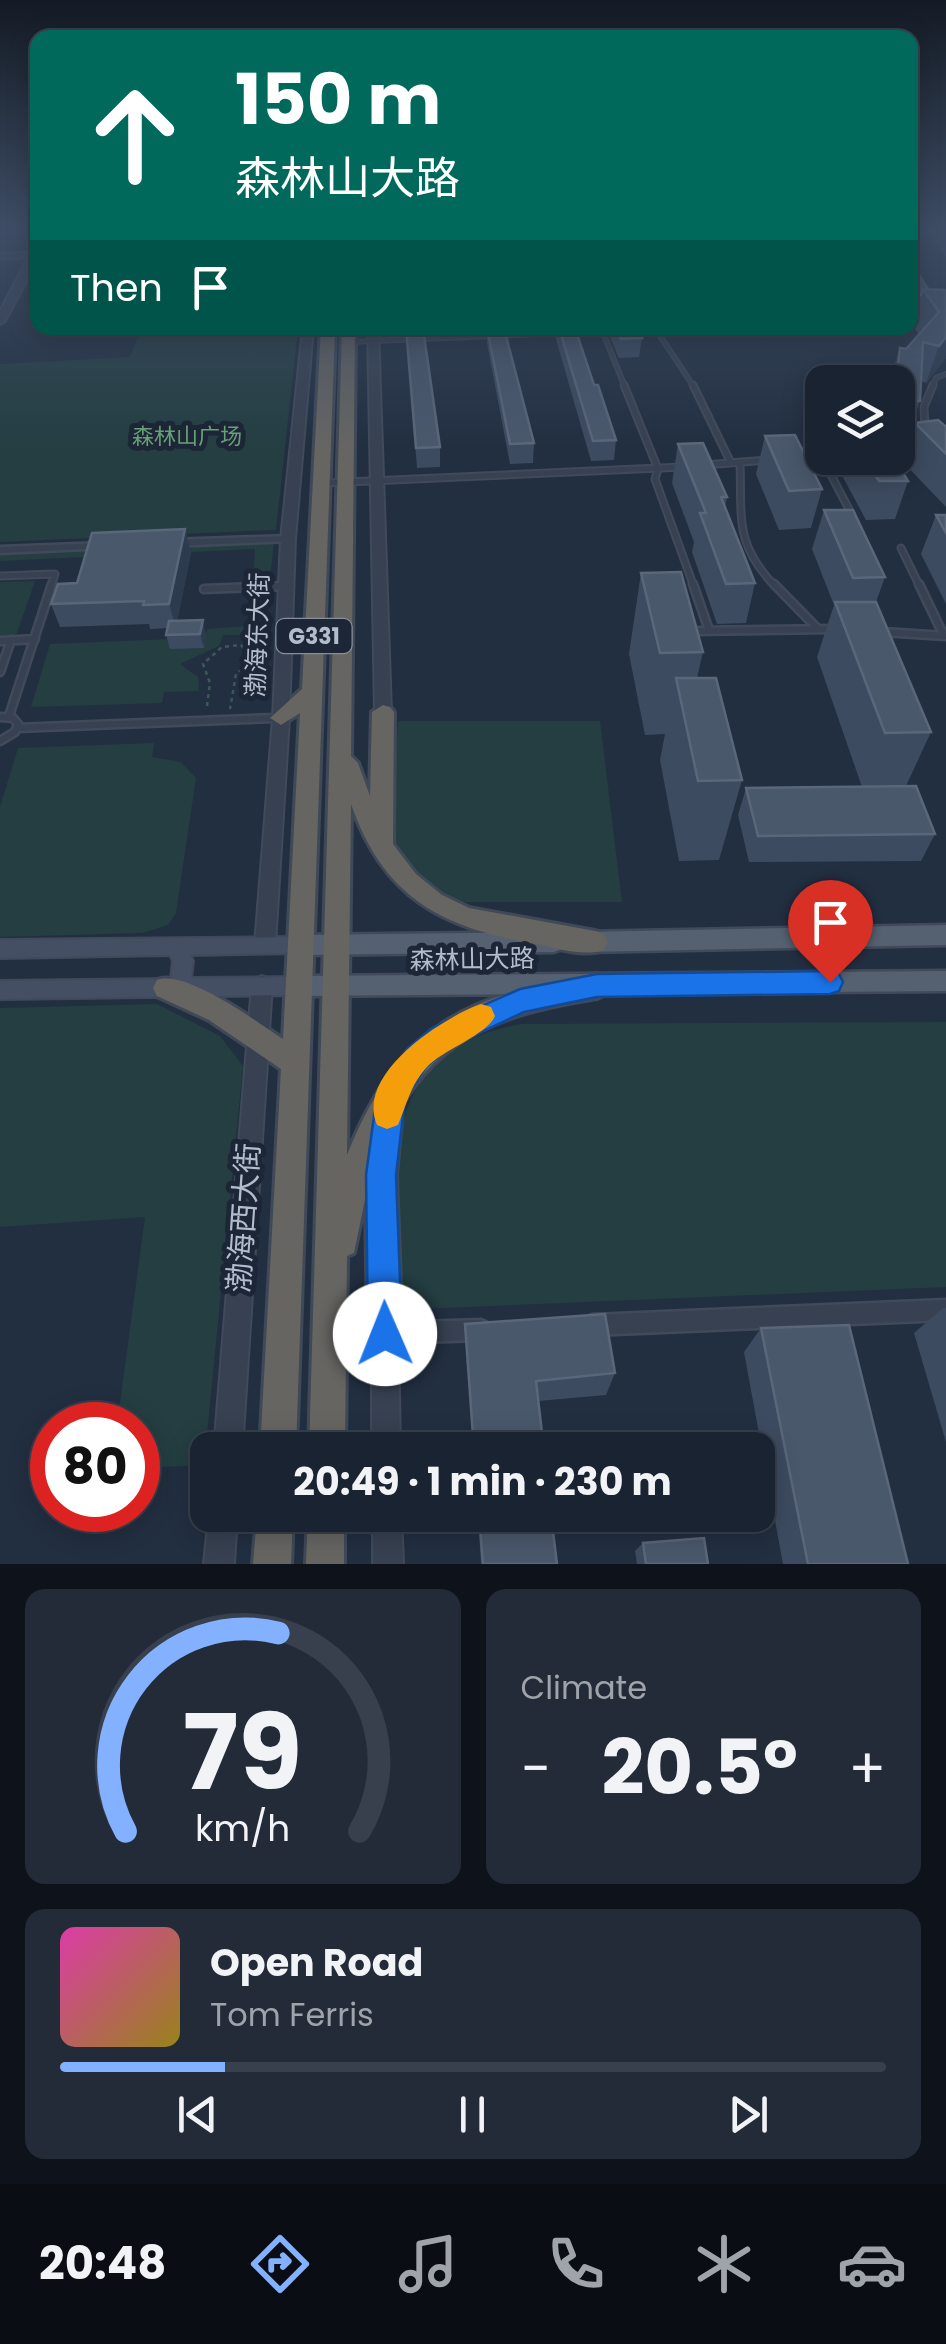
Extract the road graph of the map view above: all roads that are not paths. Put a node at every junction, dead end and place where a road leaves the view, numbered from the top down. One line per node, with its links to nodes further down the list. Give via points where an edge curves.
1 (307, 335): 22 (street, 渤海东大街)
2 (328, 335): 20 (highway, G331)
3 (347, 335): 19 (highway, G331)
4 (373, 335): 18 (street)
5 (604, 335): 16 (lane)
6 (660, 335): 15 (lane)
7 (906, 357): 8 (lane)
8 (896, 365)
9 (946, 374): 10 (lane, via 936,378 924,407 926,443)
10 (915, 444)
11 (805, 455): 12 (lane)
12 (788, 457)
13 (772, 459): 14 (lane)
14 (740, 462): 15 (lane); 30 (lane, via 742,536 754,564)
15 (731, 463): 16 (lane)
16 (658, 468): 18 (lane); 33 (lane, via 654,479)
17 (832, 475): 21 (lane)
18 (376, 480): 19 (lane); 41 (street)
19 (344, 482): 20 (lane); 46 (highway, G331)
20 (321, 483): 40 (highway, G331)
21 (854, 518)
22 (288, 539): 23 (street); 28 (street, 渤海东大街)
23 (150, 544)
24 (112, 546): 26 (street)
25 (901, 548): 35 (lane)
26 (0, 550)
27 (0, 576): 36 (lane, via 55,574)
28 (286, 586): 29 (lane); 43 (street, 渤海东大街)
29 (204, 589)
30 (816, 628): 31 (lane); 33 (lane)
31 (853, 630)
32 (682, 631): 33 (lane)
33 (709, 631)
34 (871, 631): 35 (lane)
35 (945, 636)
36 (35, 639): 37 (lane); 42 (lane)
37 (11, 640): 38 (lane); 39 (lane)
38 (0, 641)
39 (0, 672)
40 (312, 691): 43 (highway); 52 (highway, G331)
41 (383, 712): 48 (highway)
42 (4, 717): 44 (lane)
43 (281, 718): 44 (lane); 54 (street, 渤海东大街)
44 (17, 728): 45 (lane)
45 (2, 740): 47 (lane)
46 (340, 744): 48 (highway); 51 (highway, G331)
47 (0, 753)
48 (382, 850): 50 (highway, via 404,880 442,906 509,930)
49 (946, 936): 50 (main road, 森林山大路)
50 (595, 942): 51 (main road, 森林山大路)
51 (338, 944): 52 (main road, 森林山大路); 61 (highway, G331)
52 (300, 945): 54 (main road, 森林山大路); 59 (highway, G331)
53 (176, 946): 54 (main road, 森林山大路); 55 (main road, 森林山大路); 58 (main road, via 182,961)
54 (265, 946)
55 (0, 948)
56 (946, 981): 60 (main road, 森林山大路)
57 (262, 985): 58 (main road, 森林山大路); 59 (main road, 森林山大路); 63 (street, 渤海西大街)
58 (173, 986): 62 (main road, 森林山大路); 63 (highway)
59 (299, 986): 61 (main road, 森林山大路); 64 (highway, 渤海西大街 / G331)
60 (597, 986): 61 (main road, 森林山大路); 65 (highway, via 520,1000 465,1024 416,1058)
61 (338, 988): 70 (highway, G331)
62 (0, 990)
63 (257, 1037): 64 (highway); 71 (street, 渤海西大街)
64 (296, 1062): 72 (highway, 渤海西大街 / G331)
65 (391, 1094): 69 (highway, via 381,1175); 70 (highway, via 358,1164)
66 (946, 1310): 67 (street)
67 (578, 1326)
68 (501, 1329): 69 (street)
69 (385, 1334): 74 (street)
70 (329, 1370): 73 (highway, G331)
71 (229, 1432)
72 (279, 1432)
73 (327, 1432)
74 (386, 1432)
75 (222, 1532): 79 (street)
76 (274, 1532): 80 (highway)
77 (326, 1532): 81 (highway)
78 (387, 1532): 82 (street)
79 (220, 1564)
80 (272, 1564)
81 (325, 1564)
82 (388, 1564)

